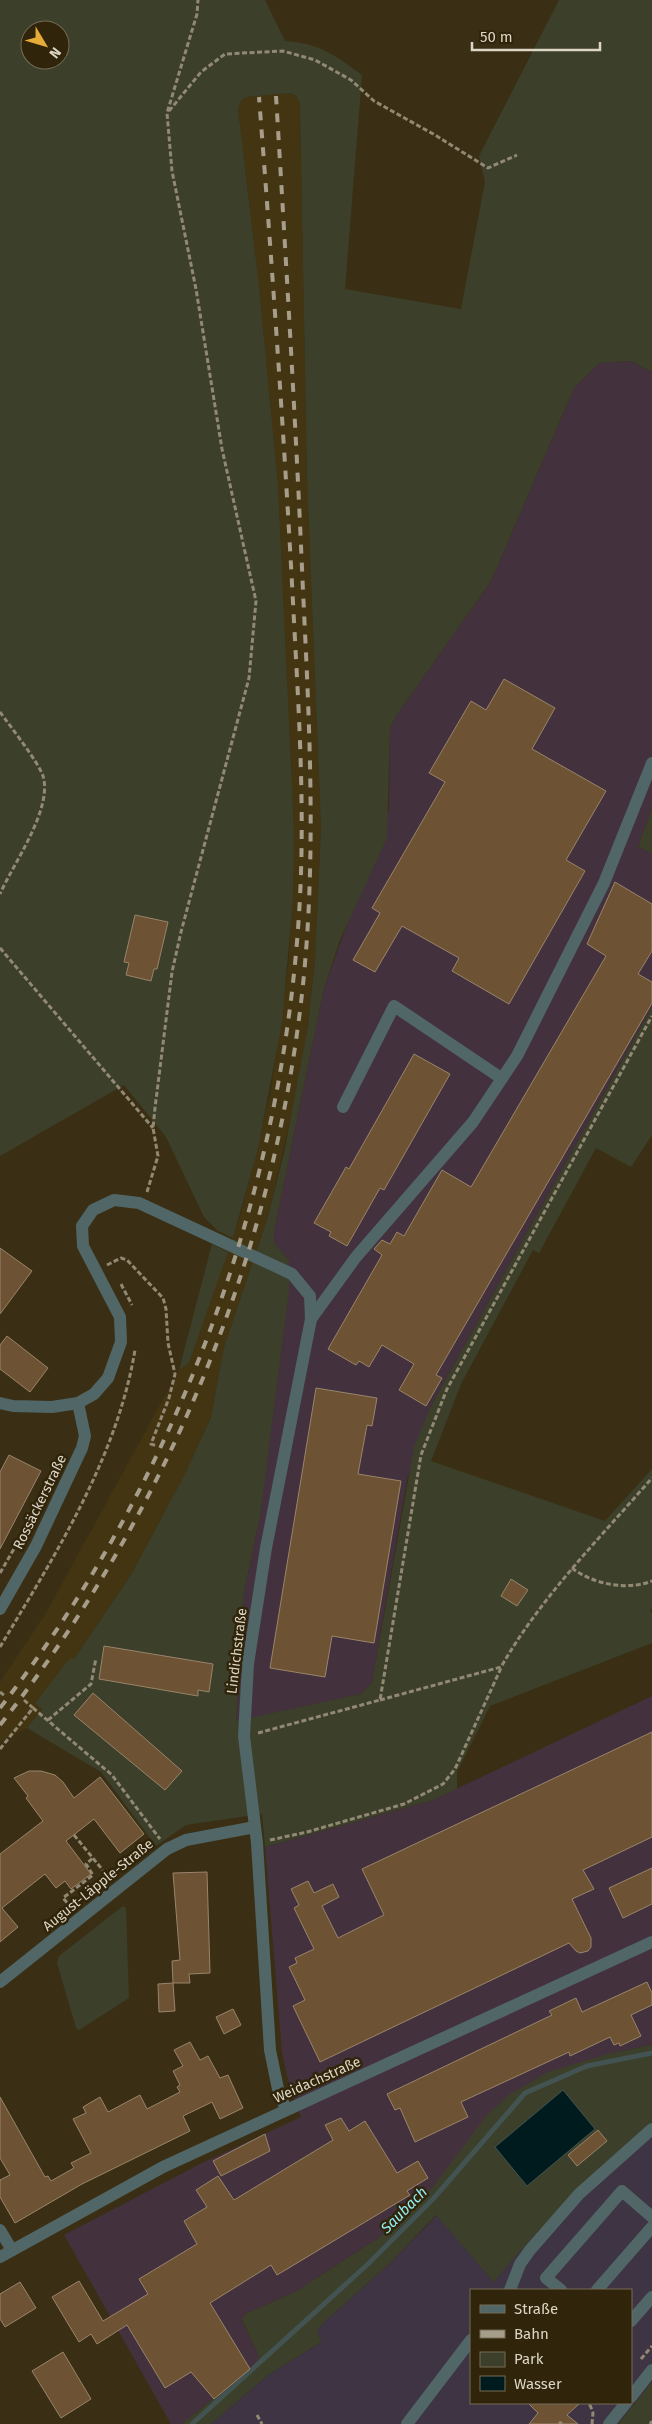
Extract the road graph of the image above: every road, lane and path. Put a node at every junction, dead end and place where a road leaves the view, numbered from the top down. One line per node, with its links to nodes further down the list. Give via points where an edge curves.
1 (198, 0): 2 (path, via 197,14)
2 (167, 113): 3 (path, via 202,72 225,54 283,51 315,60 351,80 374,101 488,168); 11 (path, via 172,171 196,289 222,450 256,602 249,678 172,972)
3 (517, 156)
4 (0, 712): 6 (path, via 43,775 46,792 35,824)
5 (652, 763): 9 (street, via 604,883 517,1056)
6 (0, 894)
7 (0, 948): 11 (path)
8 (652, 1016): 29 (path, via 447,1389 421,1456)
9 (500, 1078): 10 (street, via 394,1006); 14 (street, via 473,1122 356,1257)
10 (344, 1107)
11 (153, 1128): 12 (path, via 158,1156)
12 (143, 1205): 14 (street, Lindichstraße, via 292,1274 310,1296); 16 (street, Lindichstraße, via 114,1200 93,1210 82,1226 83,1246 120,1317 122,1342 108,1378 94,1394)
13 (114, 1262): 17 (path, via 121,1258 128,1260 163,1298 166,1309 168,1342 175,1374 151,1444)
14 (311, 1319): 32 (street, Lindichstraße, via 266,1548 248,1664)
15 (0, 1403): 16 (street, via 52,1407)
16 (78, 1403): 23 (street, Rossäckerstraße, via 85,1436 82,1448 36,1546)
17 (157, 1446)
18 (652, 1478): 20 (path)
19 (30, 1520): 21 (path)
20 (572, 1568): 22 (path, via 582,1576 627,1586); 25 (path, via 532,1617)
21 (0, 1573)
22 (652, 1581)
23 (0, 1608)
24 (96, 1658): 31 (path, via 92,1684)
25 (501, 1667): 29 (path); 37 (path, via 455,1769 443,1784 404,1804)
26 (0, 1692): 27 (path)
27 (5, 1696)
28 (24, 1700): 30 (path)
29 (380, 1700): 32 (path)
30 (33, 1708): 31 (path); 33 (path)
31 (48, 1720): 36 (path, via 112,1775)
32 (244, 1736): 34 (street, Lindichstraße)
33 (0, 1749)
34 (255, 1827): 37 (street, Lindichstraße); 40 (street, August-Läpple-Straße, via 186,1840 167,1849)
35 (74, 1835): 38 (path)
36 (161, 1839)
37 (257, 1843): 43 (street, Lindichstraße, via 270,2050)
38 (93, 1858): 39 (path); 40 (path, via 86,1864 94,1875 63,1898)
39 (102, 1870)
40 (80, 1918): 42 (street, August-Läpple-Straße)
41 (652, 1942): 43 (street, Weidachstraße)
42 (0, 1982)
43 (286, 2110): 48 (street, Weidachstraße, via 163,2167)
44 (652, 2129): 50 (street, via 579,2194 530,2250 520,2264)
45 (652, 2217): 51 (street, via 622,2191 546,2278)
46 (652, 2227): 52 (street)
47 (0, 2230): 48 (street)
48 (12, 2250): 49 (street, Weidachstraße)
49 (0, 2257)
50 (510, 2289)
51 (560, 2289)
52 (598, 2289)
53 (652, 2297): 54 (street)
54 (632, 2320)
55 (470, 2341): 62 (street)
56 (652, 2370): 57 (street)
57 (632, 2396)
58 (591, 2404): 63 (path)
59 (622, 2404): 64 (street)
60 (257, 2415): 61 (path)
61 (262, 2424)
62 (407, 2424)
63 (592, 2424)
64 (609, 2424)

